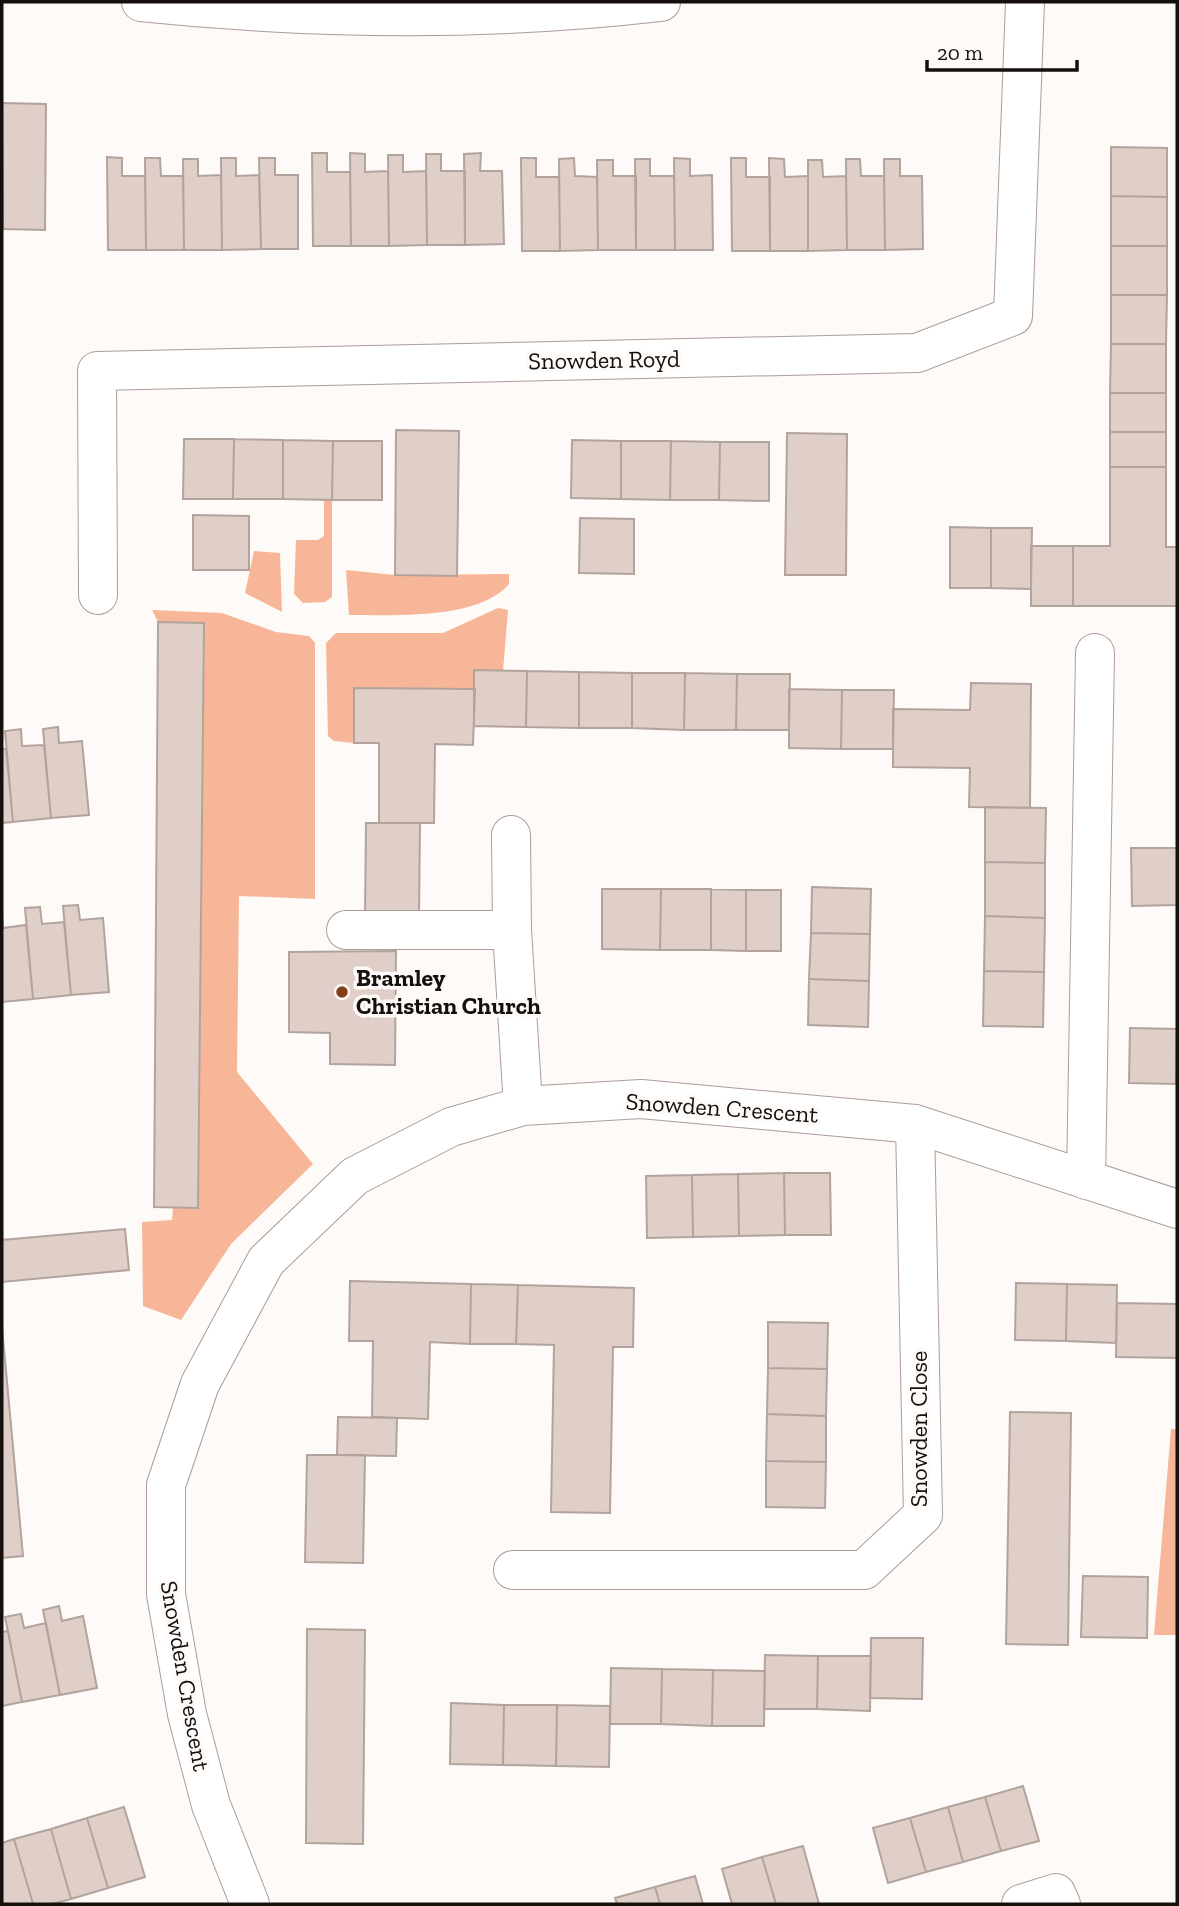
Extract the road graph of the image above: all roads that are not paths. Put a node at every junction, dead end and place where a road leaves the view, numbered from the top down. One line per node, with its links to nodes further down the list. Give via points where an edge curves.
1 (141, 2): 2 (street, via 408,18 575,12)
2 (661, 2)
3 (1025, 2): 4 (street, Snowden Royd, via 1013,316 917,353 97,371)
4 (98, 595)
5 (1095, 653): 11 (street)
6 (511, 835): 8 (street)
7 (346, 930): 8 (street)
8 (512, 930): 9 (street)
9 (523, 1105): 10 (street, Snowden Crescent, via 642,1099); 14 (street, Snowden Crescent, via 451,1127 355,1176 266,1261 196,1396 166,1485 166,1594 187,1714 211,1805)
10 (915, 1124): 11 (street, Snowden Crescent); 13 (street, Snowden Close, via 923,1516 864,1570)
11 (1086, 1180): 12 (street, Snowden Crescent)
12 (1177, 1209)
13 (513, 1570)
14 (250, 1904)

